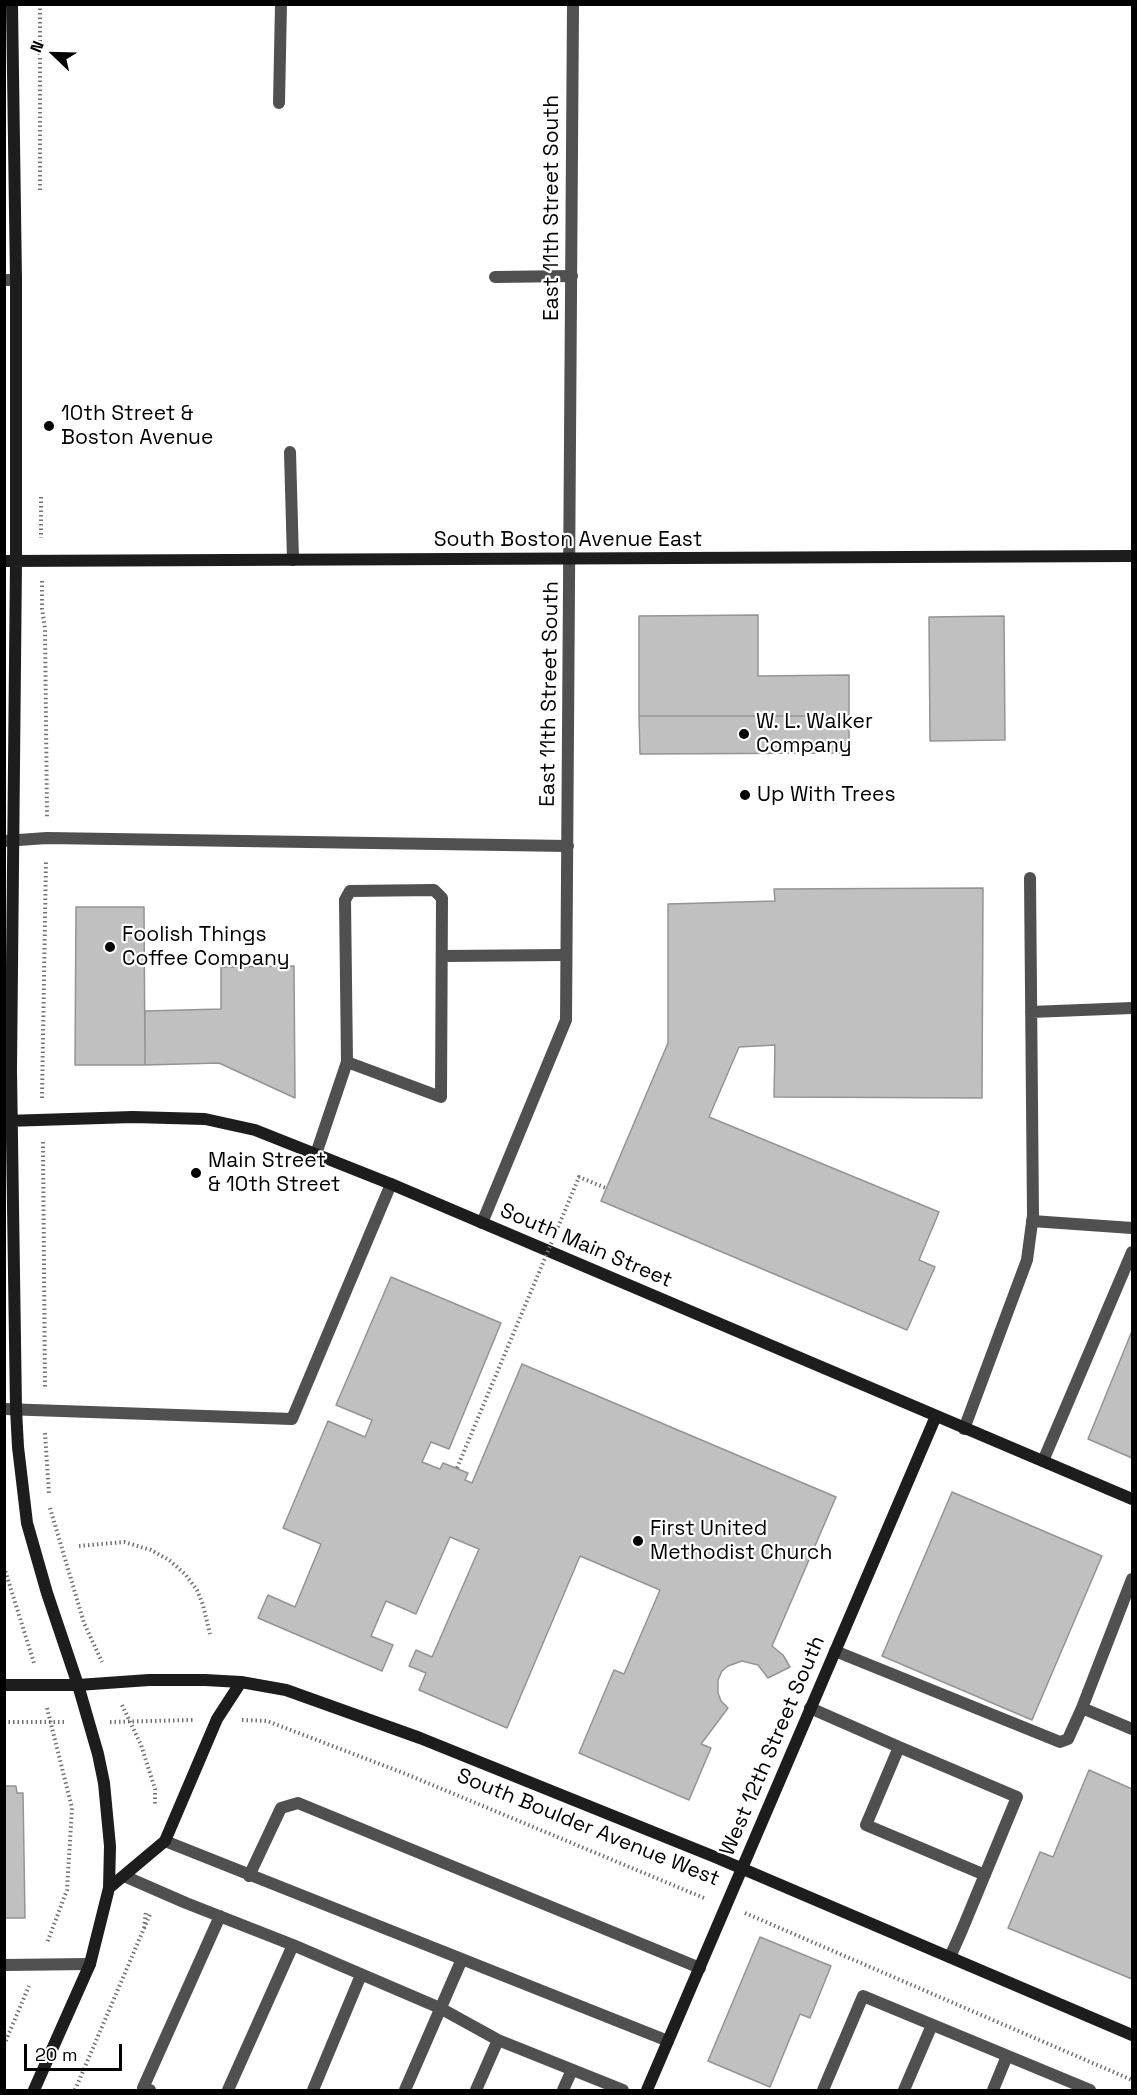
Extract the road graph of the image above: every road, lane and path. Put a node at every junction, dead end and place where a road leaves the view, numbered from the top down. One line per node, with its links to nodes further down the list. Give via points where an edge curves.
1 (12, 4): 7 (street)
2 (281, 4): 4 (street)
3 (573, 4): 5 (street, East 11th Street South)
4 (279, 103)
5 (572, 276): 6 (street); 10 (street, East 11th Street South)
6 (495, 277)
7 (10, 280): 12 (street)
8 (290, 452): 11 (street)
9 (1132, 556): 10 (street, South Boston Avenue East)
10 (570, 559): 11 (street, South Boston Avenue East); 14 (street, East 11th Street South)
11 (293, 560): 12 (street, South Boston Avenue East)
12 (10, 561): 13 (street)
13 (9, 841): 14 (street, via 47,838); 21 (street)
14 (568, 846): 16 (street, East 11th Street South)
15 (1030, 878): 19 (street)
16 (566, 955): 17 (street); 26 (street, East 11th Street South, via 566,1020)
17 (443, 956): 20 (street, via 441,1097); 20 (street, via 442,898 434,890 350,891 345,900)
18 (1132, 1008): 19 (street)
19 (1031, 1012): 25 (street)
20 (347, 1062): 22 (street)
21 (8, 1121): 22 (street, South Main Street, via 206,1119 255,1130); 29 (street)
22 (316, 1154): 23 (street, South Main Street)
23 (391, 1184): 26 (street, South Main Street); 29 (street, via 292,1419)
24 (606, 1188): 33 (path, bridge, via 579,1177)
25 (1032, 1221): 27 (street); 31 (street, via 1027,1260)
26 (482, 1223): 30 (street, South Main Street)
27 (1132, 1228)
28 (1132, 1252): 32 (street)
29 (10, 1409): 45 (street, via 27,1522)
30 (936, 1416): 31 (street, South Main Street); 40 (street, West 12th Street South)
31 (964, 1429): 32 (street, South Main Street)
32 (1043, 1461): 34 (street, South Main Street)
33 (457, 1468)
34 (1132, 1499)
35 (79, 1546): 39 (path, via 124,1542 169,1560 197,1590)
36 (4, 1566): 44 (path)
37 (1132, 1579): 38 (street)
38 (1127, 1609): 47 (street)
39 (210, 1634)
40 (836, 1651): 46 (street, West 12th Street South); 47 (street, via 1060,1742 1068,1739)
41 (242, 1682): 42 (street, South Boulder Avenue West); 48 (street); 57 (street, South Boulder Avenue West, via 286,1690 420,1738)
42 (112, 1683): 45 (street, South Boulder Avenue West); 52 (path)
43 (4, 1685): 44 (street, South Boulder Avenue West)
44 (40, 1685): 45 (street, South Boulder Avenue West); 50 (path)
45 (78, 1685): 51 (street)
46 (810, 1708): 54 (street); 57 (street, West 12th Street South)
47 (1082, 1708): 53 (street)
48 (217, 1719): 52 (path, South Boulder Avenue West); 56 (street); 63 (path, South Boulder Avenue West, via 267,1721)
49 (4, 1722): 50 (path, South Boulder Avenue West)
50 (50, 1722): 51 (path, South Boulder Avenue West); 70 (path, via 72,1808 71,1847 67,1890)
51 (88, 1722): 52 (path, South Boulder Avenue West); 62 (street, via 104,1783)
52 (130, 1722): 55 (path, via 154,1789)
53 (1132, 1729)
54 (899, 1747): 60 (street, via 1017,1797); 60 (street, via 866,1825)
55 (155, 1809)
56 (165, 1841): 58 (street); 59 (street)
57 (742, 1868): 63 (street, West 12th Street South); 66 (street, South Boulder Avenue West)
58 (124, 1875): 61 (street); 62 (street)
59 (249, 1875): 67 (street); 71 (street, via 281,1808 298,1803)
60 (985, 1875): 66 (street)
61 (149, 1887): 64 (street); 83 (path, via 144,1928)
62 (109, 1888): 68 (street)
63 (726, 1906): 71 (street, West 12th Street South); 81 (path, South Boulder Avenue West)
64 (220, 1916): 65 (street); 84 (street, via 143,2088)
65 (293, 1945): 72 (street); 85 (street)
66 (950, 1957): 75 (street, South Boulder Avenue West)
67 (462, 1959): 73 (street); 77 (street)
68 (90, 1964): 70 (street); 82 (street)
69 (4, 1965): 70 (street)
70 (38, 1965): 78 (path)
71 (699, 1968): 77 (street, West 12th Street South)
72 (362, 1974): 73 (street); 86 (street)
73 (440, 2008): 76 (street); 87 (street)
74 (932, 2025): 79 (street); 92 (street, via 863,1996); 93 (street)
75 (1132, 2035)
76 (498, 2040): 80 (street); 88 (street)
77 (668, 2041): 91 (street, West 12th Street South)
78 (4, 2045)
79 (1007, 2056): 94 (street); 95 (street)
80 (572, 2070): 89 (street); 90 (street)
81 (1132, 2080)
82 (34, 2091)
83 (75, 2091)
84 (150, 2091)
85 (228, 2091)
86 (313, 2091)
87 (405, 2091)
88 (476, 2091)
89 (563, 2091)
90 (623, 2091)
91 (646, 2091)
92 (823, 2091)
93 (904, 2091)
94 (993, 2091)
95 (1089, 2091)

